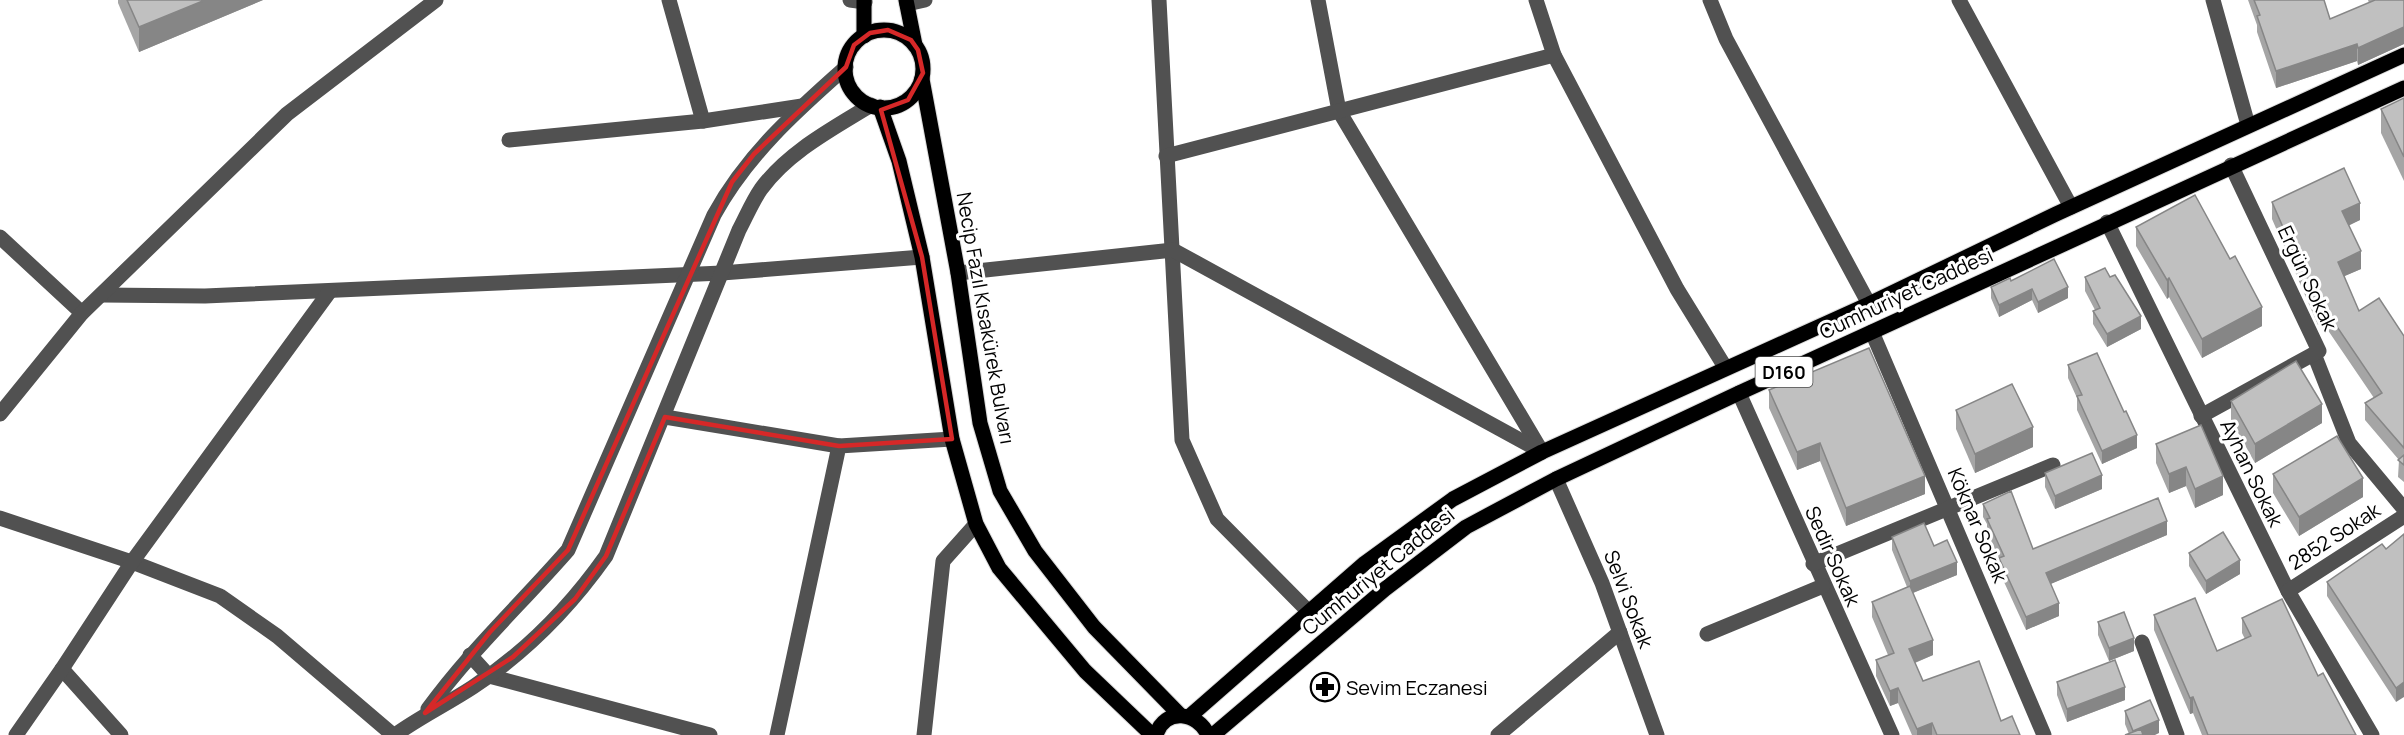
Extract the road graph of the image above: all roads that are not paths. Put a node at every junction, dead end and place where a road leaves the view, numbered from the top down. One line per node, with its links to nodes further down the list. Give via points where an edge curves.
1 (436, 0): 36 (street, via 287,114)
2 (669, 0): 22 (street)
3 (926, 0): 11 (street)
4 (1159, 0): 25 (street)
5 (1318, 0): 21 (street)
6 (1536, 0): 14 (street)
7 (1710, 0): 37 (street, via 1726,39)
8 (1959, 0): 27 (street)
9 (2213, 0): 23 (street)
10 (860, 1): 12 (main road)
11 (907, 2): 13 (main road)
12 (864, 36): 13 (main road, via 888,30 900,33); 16 (main road, via 850,51)
13 (915, 45): 17 (main road, via 923,61)
14 (1554, 55): 21 (street); 41 (street, via 1677,289)
15 (2404, 55): 23 (main road, Cumhuriyet Caddesi)
16 (846, 67): 19 (street); 20 (main road, via 853,92)
17 (922, 79): 20 (main road, via 908,100 890,108); 34 (main road, Necip Fazıl Kısakürek Bulvarı)
18 (2404, 88): 26 (main road, Cumhuriyet Caddesi / D160)
19 (802, 106): 22 (street); 32 (street, via 732,182)
20 (875, 106): 31 (main road, via 899,161); 33 (street, via 815,140 785,163 761,190)
21 (1339, 111): 25 (street); 48 (street)
22 (703, 120): 24 (street)
23 (2248, 125): 27 (main road, Cumhuriyet Caddesi / D160)
24 (509, 140)
25 (1166, 156): 30 (street)
26 (2231, 165): 28 (main road, Cumhuriyet Caddesi / D160); 40 (street, Ergün Sokak, via 2319,351)
27 (2071, 207): 37 (main road, Cumhuriyet Caddesi / D160)
28 (2107, 222): 39 (main road, Cumhuriyet Caddesi / D160); 45 (street, Ayhan Sokak)
29 (0, 237): 38 (street)
30 (1173, 250): 34 (street); 48 (street); 60 (street, via 1182,440 1217,519)
31 (922, 256): 33 (street); 46 (main road)
32 (688, 272): 33 (street); 35 (street); 64 (street, via 568,550)
33 (722, 273): 44 (street)
34 (958, 273): 68 (main road, Necip Fazıl Kısakürek Bulvarı, via 980,423 1000,491 1035,551 1094,627)
35 (330, 291): 36 (street); 56 (street)
36 (102, 295): 38 (street)
37 (1869, 304): 41 (main road, Cumhuriyet Caddesi / D160)
38 (82, 313): 43 (street)
39 (1872, 332): 42 (main road, Cumhuriyet Caddesi / D160); 51 (street, Köknar Sokak)
40 (2314, 354): 45 (street, Ergün Sokak); 52 (street, via 2349,443)
41 (1725, 368): 48 (main road, Cumhuriyet Caddesi / D160)
42 (1739, 393): 50 (main road, Cumhuriyet Caddesi / D160); 57 (street, Sedir Sokak)
43 (0, 414)
44 (665, 417): 47 (street); 66 (street, via 606,556 575,599)
45 (2201, 417): 59 (street, Ayhan Sokak)
46 (952, 439): 47 (street); 55 (main road)
47 (839, 446): 73 (street)
48 (1542, 452): 60 (main road, Cumhuriyet Caddesi / D160, via 1453,499 1365,563)
49 (2053, 465): 51 (street)
50 (1556, 479): 61 (street, Selvi Sokak); 76 (main road, Cumhuriyet Caddesi / D160, via 1466,527)
51 (1948, 509): 57 (street); 80 (street, Köknar Sokak)
52 (2404, 509)
53 (2404, 516): 59 (street, 2852 Sokak)
54 (0, 519): 56 (street)
55 (976, 524): 74 (street, via 943,561); 75 (main road, via 1006,577 1085,671)
56 (132, 562): 65 (street); 71 (street, via 220,596 277,636)
57 (1813, 564): 58 (street, Sedir Sokak)
58 (1823, 586): 62 (street); 79 (street, Sedir Sokak)
59 (2288, 591): 82 (street, Ayhan Sokak)
60 (1309, 612): 68 (main road, Cumhuriyet Caddesi / D160)
61 (1620, 632): 77 (street); 78 (street, Selvi Sokak)
62 (1707, 634)
63 (2142, 642): 81 (street)
64 (470, 655): 66 (street); 67 (street)
65 (63, 669): 69 (street); 70 (street)
66 (489, 675): 67 (street); 72 (street)
67 (425, 713): 71 (street)
68 (1185, 715): 75 (main road, Cumhuriyet Caddesi, via 1163,722); 76 (main road, Necip Fazıl Kısakürek Bulvarı)
69 (16, 735)
70 (121, 735)
71 (394, 735)
72 (710, 735)
73 (777, 735)
74 (924, 735)
75 (1154, 735)
76 (1210, 735)
77 (1498, 735)
78 (1657, 735)
79 (1892, 735)
80 (2044, 735)
81 (2177, 735)
82 (2372, 735)

